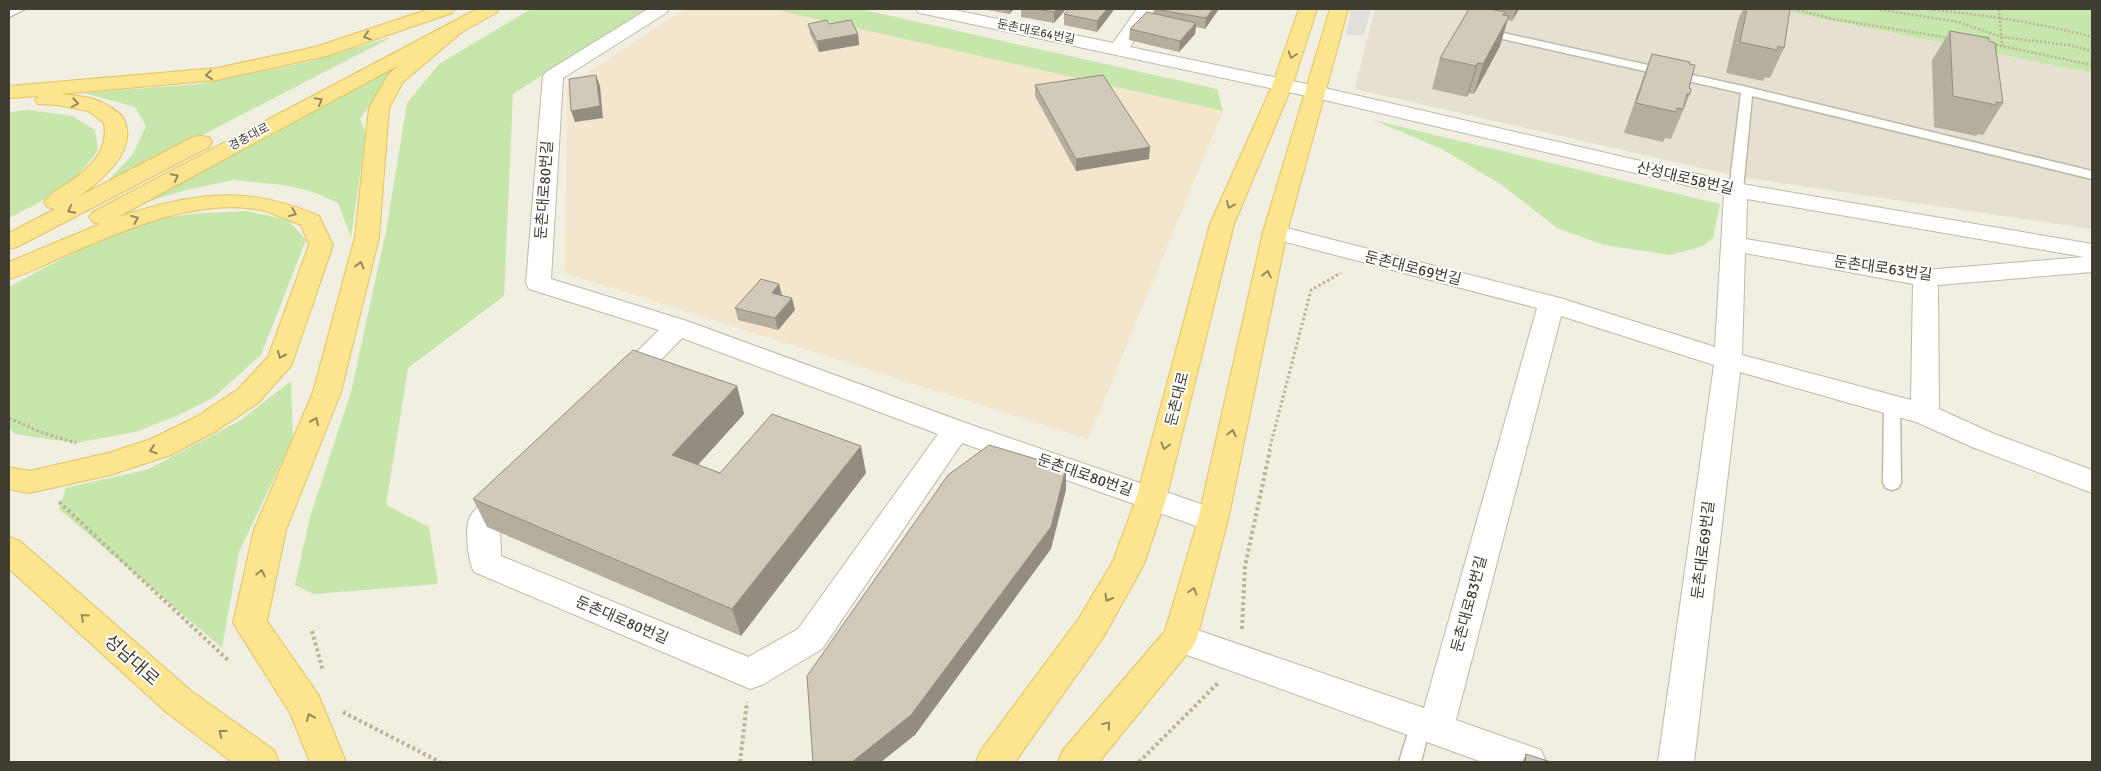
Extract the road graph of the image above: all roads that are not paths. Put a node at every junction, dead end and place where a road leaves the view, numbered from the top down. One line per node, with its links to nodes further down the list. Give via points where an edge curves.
1 (20, 9): 8 (lane)
2 (490, 9): 9 (main road, 경충대로)
3 (660, 9): 29 (street, 둔촌대로80번길, via 553,76 538,283)
4 (925, 9): 11 (street, 둔촌대로64번길)
5 (1146, 9): 11 (street)
6 (1308, 9): 12 (main road, 둔촌대로, one-way to 12)
7 (1339, 9): 15 (main road)
8 (9, 14)
9 (452, 15): 14 (main road, one-way to 14, via 320,52 217,74); 21 (main road, 경충대로, one-way to 21); 25 (main road, 경충대로, one-way to 9); 45 (main road, one-way to 9, via 305,705 250,623 270,530 327,392 364,247 379,108 395,80)
10 (1478, 31): 13 (lane)
11 (1118, 50): 12 (street, 둔촌대로64번길)
12 (1282, 86): 15 (street, 산성대로58번길); 39 (main road, 둔촌대로, one-way to 39, via 1222,224)
13 (1747, 91): 17 (lane); 18 (lane)
14 (9, 92)
15 (1316, 92): 18 (street, 산성대로58번길); 20 (main road)
16 (9, 100): 19 (main road, one-way to 19, via 57,100 94,106 114,120 116,139 104,162 91,176)
17 (2092, 175)
18 (1736, 190): 22 (street); 23 (street, 산성대로58번길)
19 (9, 232)
20 (1275, 232): 28 (street, 둔촌대로69번길); 40 (main road, one-way to 20)
21 (9, 242)
22 (1735, 244): 27 (street, 둔촌대로63번길); 30 (street)
23 (2092, 251)
24 (2092, 264): 27 (street, 둔촌대로63번길)
25 (9, 265)
26 (9, 271): 36 (main road, one-way to 36, via 149,213 207,202 249,202 281,208 311,221 321,245 280,361 248,396 206,424 161,447 110,464 29,482)
27 (1926, 278): 33 (street)
28 (1551, 304): 30 (street, 둔촌대로69번길); 43 (street, 둔촌대로83번길, via 1503,480)
29 (678, 327): 31 (street); 34 (street, 둔촌대로80번길)
30 (1728, 360): 32 (street, 둔촌대로69번길); 50 (street, 둔촌대로69번길)
31 (602, 403)
32 (1892, 405): 33 (street, 둔촌대로69번길); 38 (lane)
33 (1925, 414): 37 (street, 둔촌대로69번길, via 1982,440)
34 (956, 430): 35 (street, 둔촌대로80번길, via 810,639 750,674 485,563 484,520); 39 (street, 둔촌대로80번길)
35 (533, 472)
36 (9, 478)
37 (2092, 482)
38 (1892, 483)
39 (1151, 499): 40 (street, 둔촌대로80번길); 46 (main road, 둔촌대로, one-way to 46, via 1128,564 1091,628)
40 (1214, 520): 42 (main road, one-way to 40)
41 (9, 550): 44 (main road, 성남대로, one-way to 41, via 178,701)
42 (1180, 638): 43 (street); 47 (main road, one-way to 42)
43 (1428, 726): 48 (lane, 둔촌대로83번길); 49 (street)
44 (261, 762)
45 (328, 762)
46 (994, 762)
47 (1076, 762)
48 (1410, 762)
49 (1528, 762)
50 (1676, 762)

